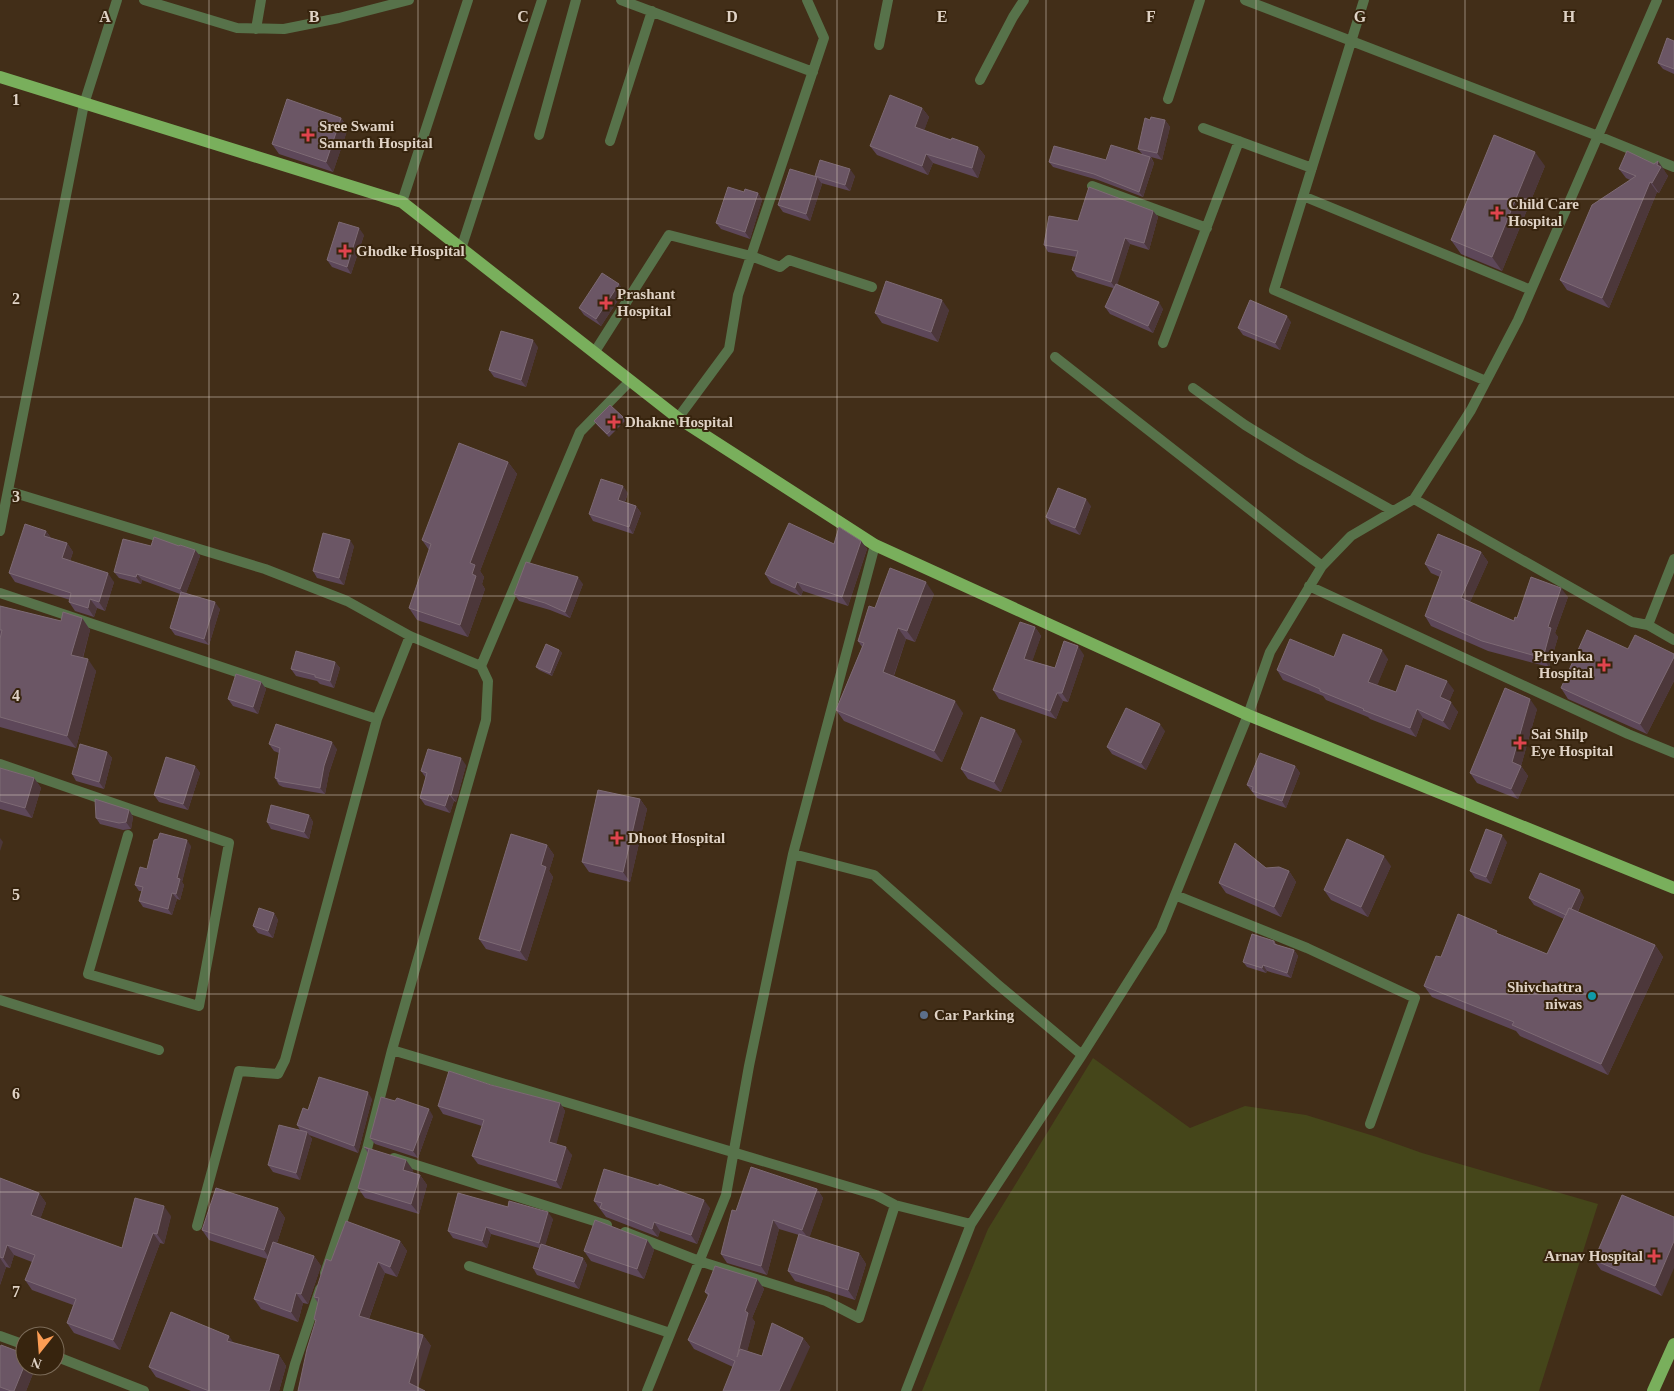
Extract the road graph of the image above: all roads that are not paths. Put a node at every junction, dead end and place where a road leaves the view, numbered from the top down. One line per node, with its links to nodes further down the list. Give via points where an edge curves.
1 (117, 0): 24 (street)
2 (144, 0): 17 (street, via 237,28)
3 (261, 0): 17 (street)
4 (409, 0): 17 (street, via 284,29)
5 (468, 0): 34 (street)
6 (542, 0): 36 (street)
7 (576, 0): 26 (street)
8 (621, 0): 16 (street)
9 (807, 0): 20 (street, via 824,38)
10 (888, 0): 19 (street)
11 (1024, 0): 22 (street)
12 (1200, 0): 23 (street)
13 (1245, 0): 18 (street)
14 (1364, 0): 18 (street)
15 (1657, 0): 27 (street)
16 (652, 11): 20 (street); 28 (street)
17 (256, 29)
18 (1350, 42): 27 (street); 30 (street)
19 (879, 45)
20 (813, 72): 37 (street)
21 (0, 77): 24 (main road)
22 (980, 80)
23 (1168, 99)
24 (84, 104): 34 (main road); 47 (street)
25 (1203, 128): 29 (street)
26 (539, 135)
27 (1598, 136): 31 (street); 39 (street)
28 (610, 140)
29 (1239, 141): 30 (street); 35 (street)
30 (1312, 168): 33 (street)
31 (1674, 168)
32 (1092, 186): 35 (street)
33 (1303, 196): 39 (street); 44 (street, via 1274,290)
34 (402, 202): 36 (main road)
35 (1207, 228): 40 (street)
36 (461, 249): 41 (main road)
37 (751, 256): 38 (street, via 780,267 789,260); 41 (street, via 670,235); 46 (street, via 738,295 729,349)
38 (872, 287)
39 (1531, 290): 44 (street)
40 (1163, 343)
41 (594, 353): 43 (main road)
42 (1055, 357): 53 (street)
43 (630, 381): 46 (main road); 59 (street, via 580,432)
44 (1486, 381): 48 (street)
45 (1193, 388): 49 (street, via 1245,425)
46 (678, 418): 51 (main road)
47 (8, 491): 50 (street); 57 (street, via 265,569 347,601)
48 (1414, 499): 49 (street); 56 (street, via 1632,622)
49 (1393, 512): 53 (street, via 1352,536)
50 (0, 531)
51 (875, 546): 60 (main road); 65 (street)
52 (1674, 559): 56 (street)
53 (1322, 566): 54 (street)
54 (1309, 586): 60 (street, via 1270,652); 62 (street, via 1628,734)
55 (0, 593): 61 (street)
56 (1648, 625): 58 (street)
57 (410, 636): 59 (street); 61 (street)
58 (1674, 640)
59 (481, 666): 70 (street, via 488,682 486,720)
60 (1248, 715): 66 (main road); 67 (street)
61 (377, 720): 77 (street, via 285,1060 278,1074 239,1071)
62 (1674, 752)
63 (0, 764): 64 (street, via 229,843 200,1006 88,974)
64 (128, 835)
65 (792, 854): 71 (street, via 874,875); 74 (street, via 748,1066)
66 (1674, 888)
67 (1176, 895): 71 (street, via 1161,930); 72 (street, via 1307,948 1415,998)
68 (0, 1000): 69 (street)
69 (159, 1050)
70 (392, 1050): 73 (street); 74 (street)
71 (1082, 1055): 76 (street)
72 (1370, 1124)
73 (377, 1152): 78 (street, via 596,1220); 86 (street, via 295,1364)
74 (734, 1153): 75 (street, via 876,1194); 78 (street, via 726,1195)
75 (895, 1205): 76 (street); 78 (street, via 859,1318 826,1301)
76 (972, 1224): 88 (street)
77 (197, 1226)
78 (700, 1261): 80 (street)
79 (469, 1266): 80 (street)
80 (670, 1333): 87 (street)
81 (0, 1336): 82 (street)
82 (15, 1341)
83 (1674, 1344): 89 (main road)
84 (65, 1360): 85 (street)
85 (144, 1391)
86 (288, 1391)
87 (646, 1391)
88 (906, 1391)
89 (1653, 1391)

